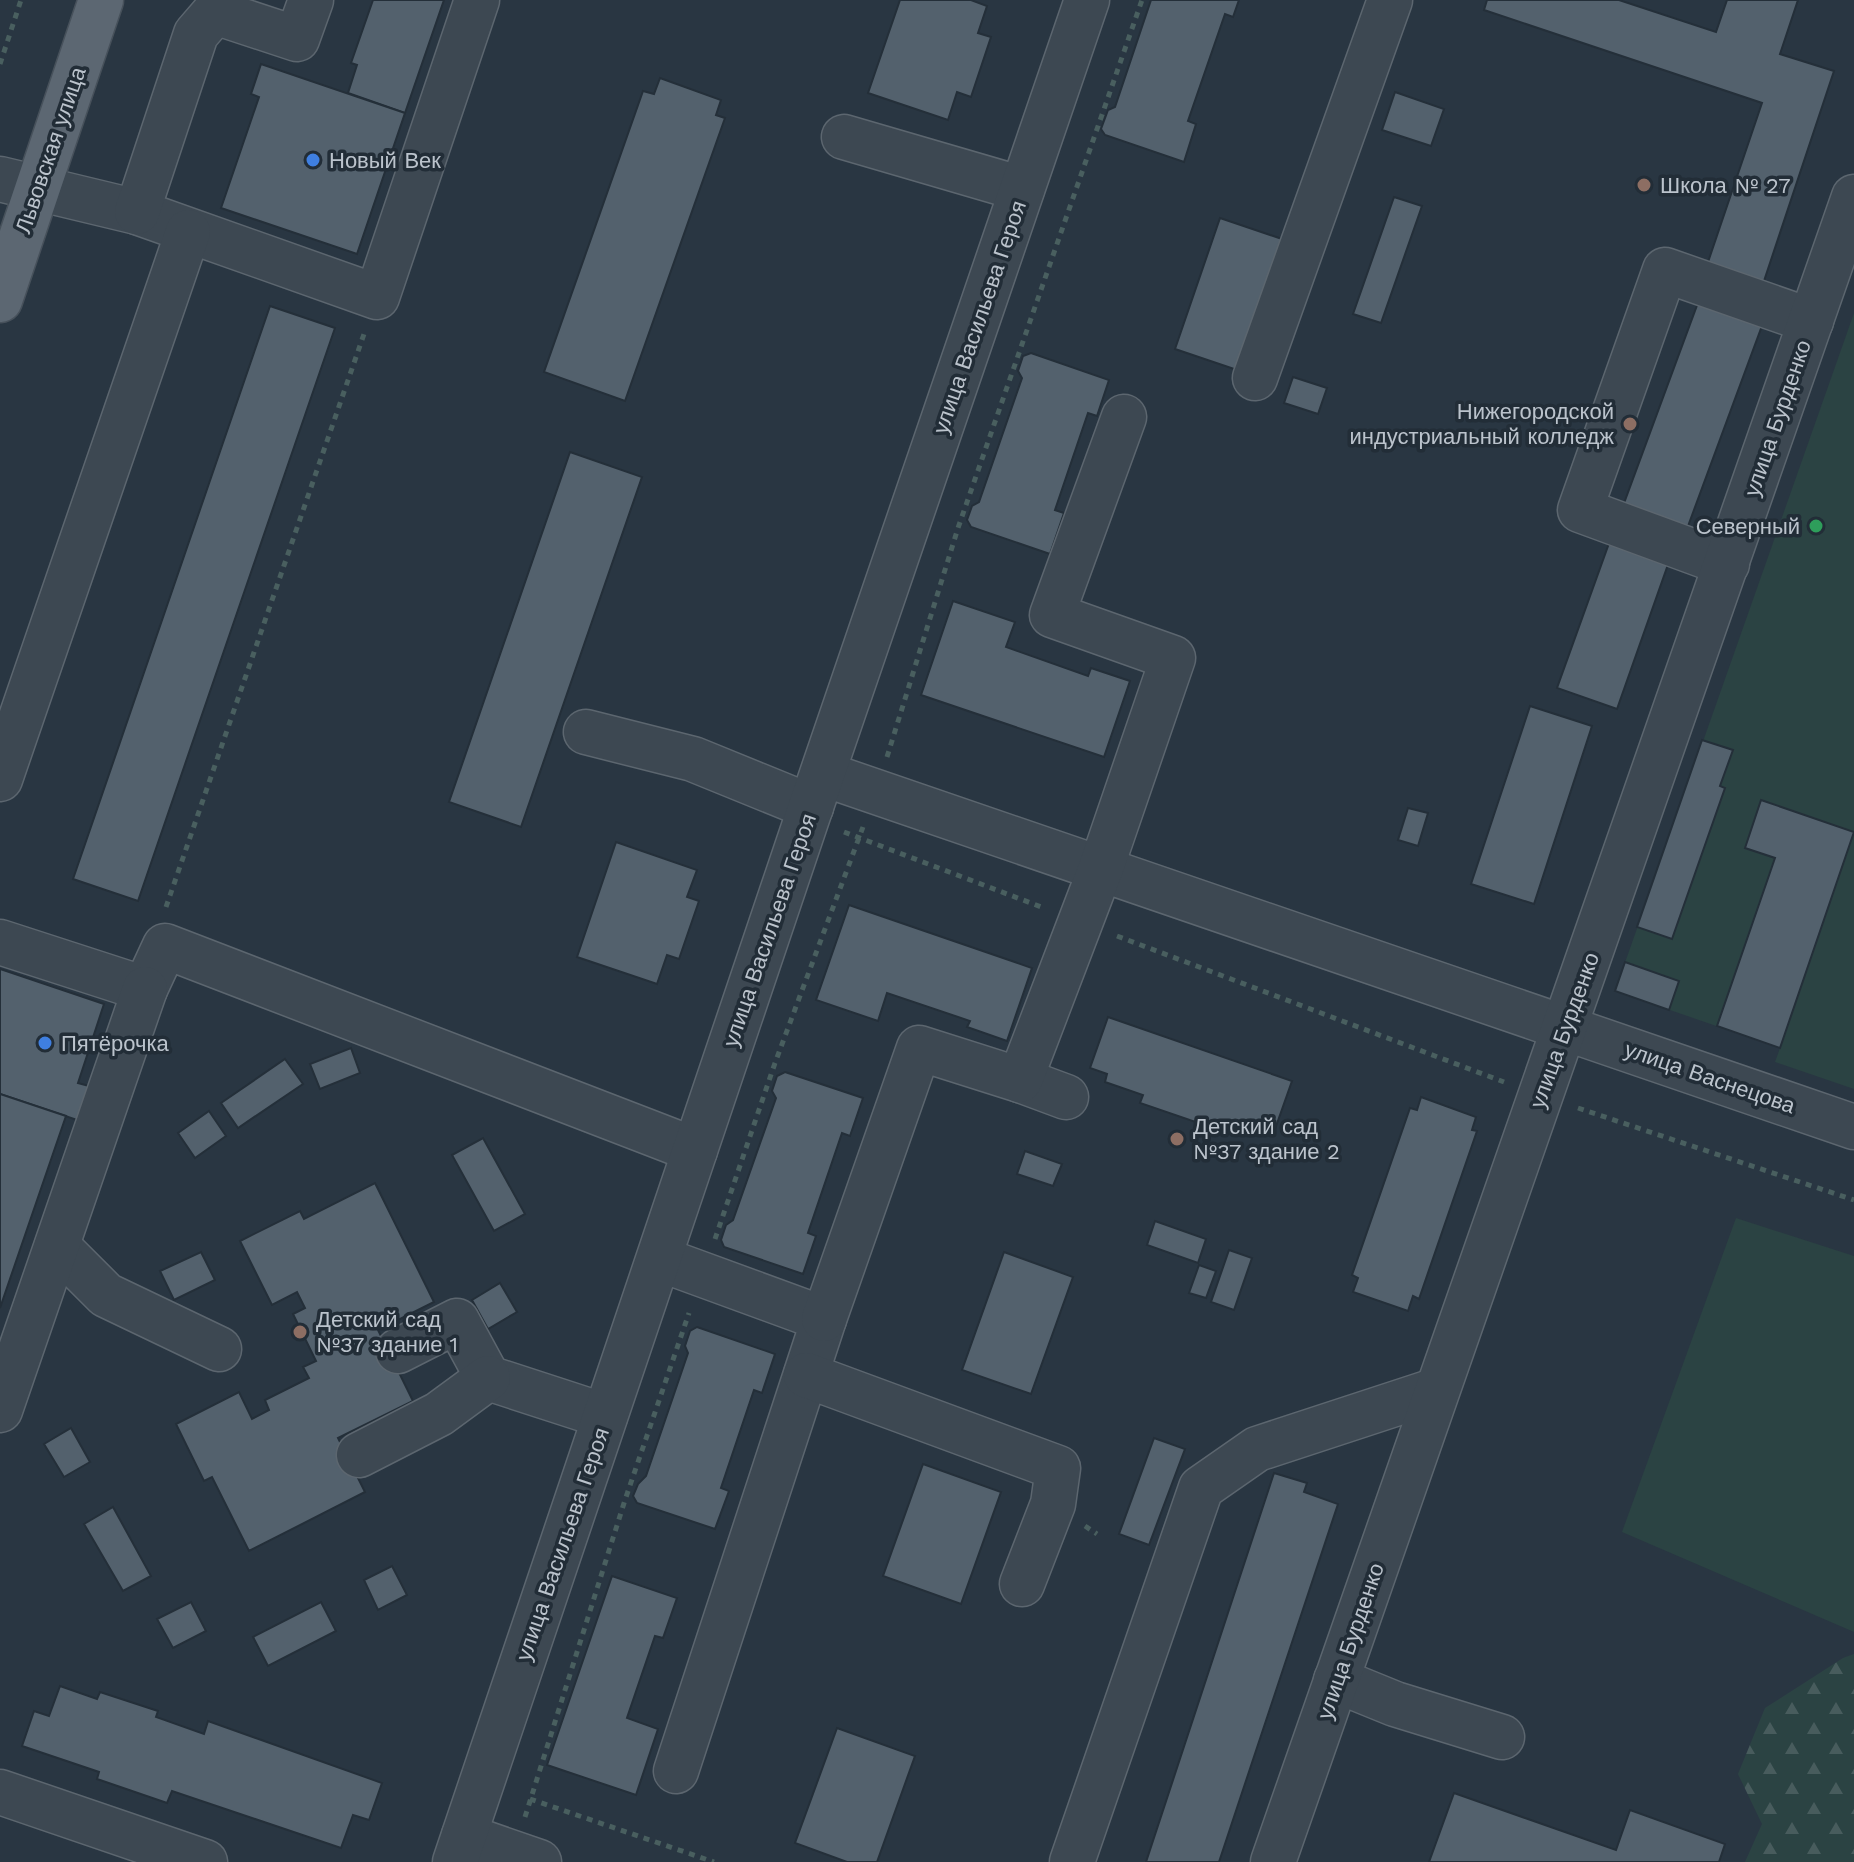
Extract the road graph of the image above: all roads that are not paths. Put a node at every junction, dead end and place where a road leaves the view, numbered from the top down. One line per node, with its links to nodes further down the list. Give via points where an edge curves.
1 (101, 0): 7 (main road, Львовская улица)
2 (311, 0): 10 (street, via 297,39 215,12 196,34)
3 (477, 0): 11 (street, via 377,297)
4 (1087, 0): 8 (street, улица Васильева Героя)
5 (1390, 0): 14 (street)
6 (844, 137): 8 (street)
7 (19, 184): 10 (street); 12 (main road, Львовская улица)
8 (1022, 189): 19 (street, улица Васильева Героя)
9 (1854, 197): 13 (street, улица Бурденко)
10 (137, 212): 11 (street)
11 (188, 232): 18 (street)
12 (0, 300)
13 (1811, 321): 16 (street, улица Бурденко); 16 (street, via 1665,270 1580,510)
14 (1255, 378)
15 (1124, 417): 20 (street, via 1052,615 1173,658)
16 (1727, 564): 23 (street, улица Бурденко)
17 (586, 732): 19 (street, улица Васнецова, via 693,759)
18 (0, 779)
19 (813, 800): 20 (street, улица Васнецова, via 876,792); 27 (street, улица Васильева Героя)
20 (1101, 868): 23 (street, улица Васнецова); 24 (street)
21 (0, 942): 22 (street)
22 (145, 989): 27 (street, via 165,946); 28 (street)
23 (1566, 1027): 26 (street, улица Васнецова); 35 (street, улица Бурденко)
24 (1020, 1080): 25 (street); 30 (street, via 919,1048)
25 (1066, 1097)
26 (1854, 1127)
27 (695, 1150): 29 (street, улица Васильева Героя)
28 (57, 1246): 31 (street, via 106,1295); 36 (street)
29 (660, 1259): 30 (street); 37 (street, улица Васильева Героя)
30 (824, 1319): 33 (street)
31 (219, 1349)
32 (398, 1351): 34 (street, via 457,1321)
33 (806, 1375): 39 (street, via 1058,1468 1053,1504); 42 (street)
34 (488, 1378): 37 (street); 38 (street, via 439,1414)
35 (1437, 1390): 40 (street, улица Бурденко); 47 (street, via 1257,1449 1201,1488)
36 (0, 1410)
37 (605, 1416): 44 (street, улица Васильева Героя)
38 (359, 1455)
39 (1022, 1584)
40 (1336, 1680): 41 (street); 48 (street, улица Бурденко)
41 (1502, 1737)
42 (676, 1771)
43 (0, 1792): 46 (street)
44 (459, 1849): 45 (street)
45 (526, 1858)
46 (205, 1862)
47 (1072, 1862)
48 (1273, 1862)

